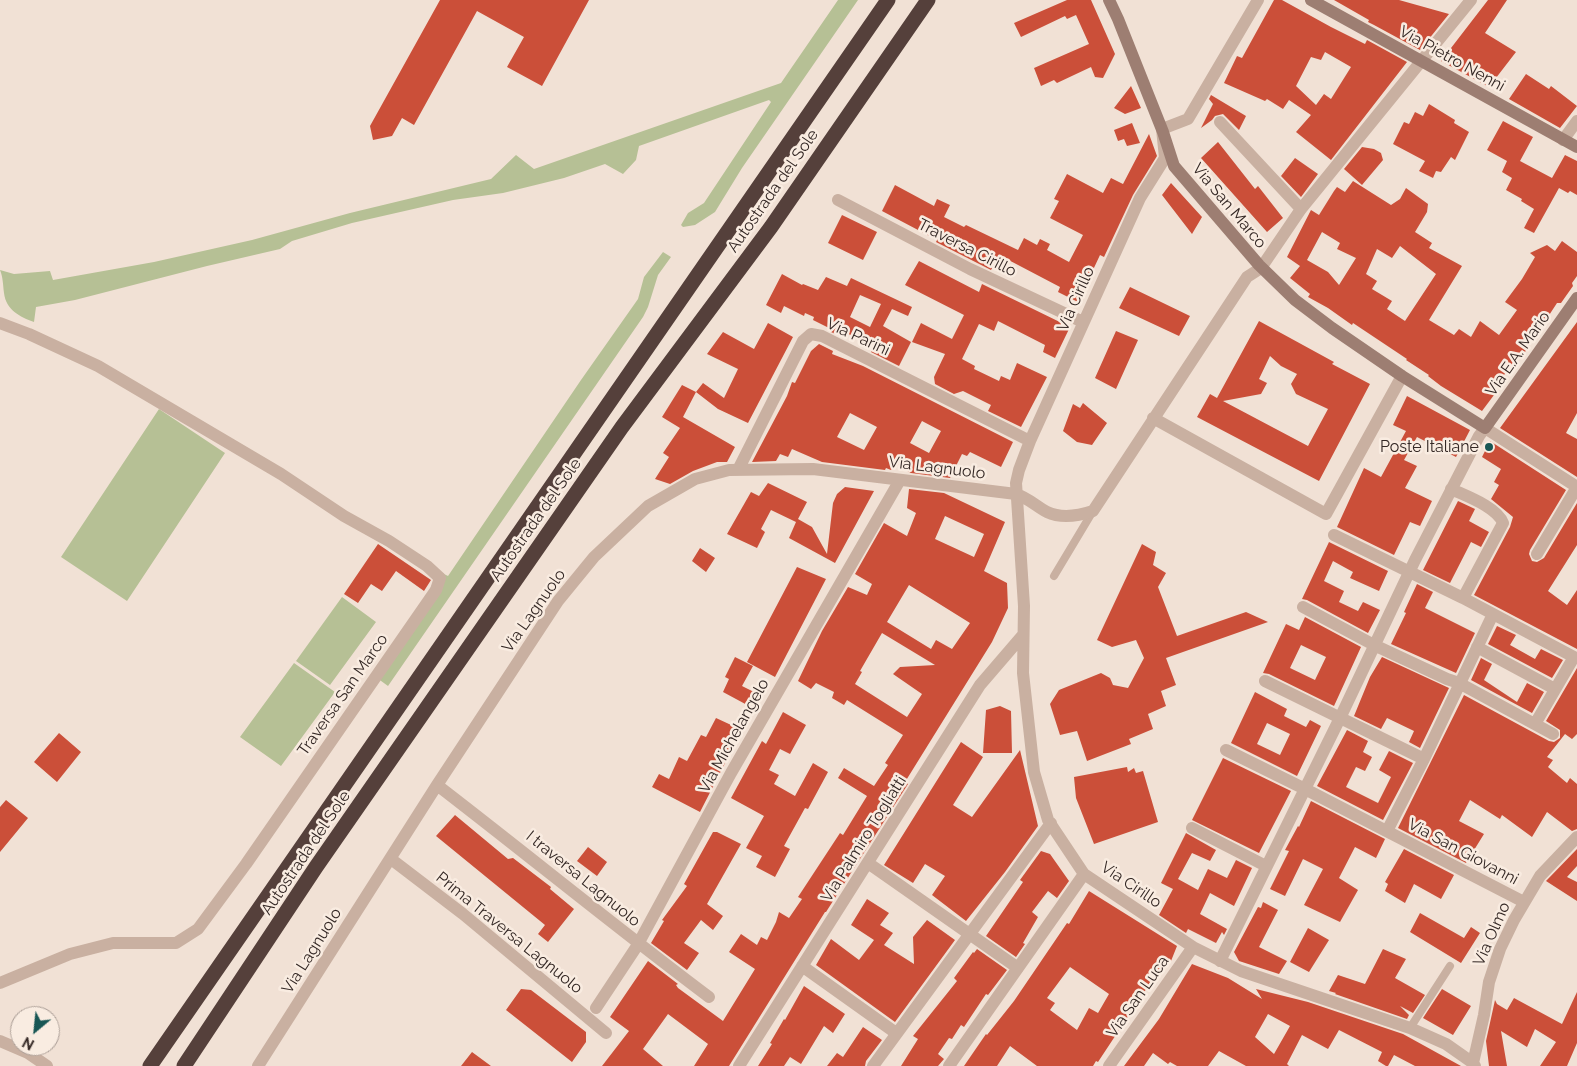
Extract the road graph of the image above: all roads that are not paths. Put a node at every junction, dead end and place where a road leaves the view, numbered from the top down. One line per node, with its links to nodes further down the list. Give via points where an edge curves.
1 (888, 0): 74 (highway, Autostrada del Sole)
2 (928, 0): 75 (highway, Autostrada del Sole, via 770,227 622,427 316,867)
3 (1108, 0): 10 (main road, Via San Marco)
4 (1258, 0): 10 (street, via 1188,119)
5 (1311, 0): 7 (main road, Via Pietro Nenni)
6 (1471, 0): 7 (street)
7 (1423, 61): 11 (main road, Via Pietro Nenni); 14 (street)
8 (1577, 121): 11 (street)
9 (1220, 122): 14 (street)
10 (1166, 128): 15 (main road, Via San Marco, via 1174,166); 17 (street, Via Cirillo, via 1165,158 1140,198)
11 (1563, 140): 12 (main road, Via Pietro Nenni)
12 (1577, 147)
13 (838, 200): 17 (street, Traversa Cirillo, via 970,269)
14 (1301, 209): 15 (street)
15 (1261, 268): 19 (main road, Via San Marco, via 1295,300); 20 (street, via 1247,277)
16 (1576, 300): 21 (main road, Via E.A. Mario)
17 (1084, 322): 22 (street, Via Cirillo)
18 (0, 323): 65 (street, Traversa San Marco, via 98,366 281,474 389,541 440,578 436,590 198,929 176,942 113,943 70,954)
19 (1402, 376): 20 (street, via 1326,514); 21 (main road, Via San Marco)
20 (1153, 418): 28 (street)
21 (1485, 428): 25 (street, Via San Marco); 26 (street)
22 (1030, 441): 23 (street, Via Parini, via 822,336 811,334 803,341); 27 (street, Via Cirillo, via 1019,470)
23 (738, 470): 24 (street, Via Lagnuolo, via 813,469); 47 (street, Via Lagnuolo, via 695,479 648,506 594,558 558,601)
24 (900, 480): 27 (street, Via Lagnuolo); 59 (street, Via Michelangelo, via 731,773)
25 (1577, 487): 30 (street, Via San Marco)
26 (1451, 489): 31 (street); 33 (street, via 1490,509 1501,517 1503,523)
27 (1016, 494): 28 (street, via 1062,516 1078,516); 36 (street, Via Cirillo)
28 (1093, 511): 32 (lane)
29 (1334, 535): 31 (street)
30 (1537, 554)
31 (1410, 571): 33 (street); 37 (street)
32 (1054, 576)
33 (1464, 598): 35 (street)
34 (1303, 607): 37 (street)
35 (1493, 614): 38 (street, Via San Giovanni); 41 (street, via 1574,657)
36 (1023, 635): 49 (street, Via Cirillo, via 1023,673 1034,772); 54 (street, Via Palmiro Togliatti, via 980,685)
37 (1374, 644): 40 (street); 42 (street)
38 (1477, 647): 40 (street, Via San Giovanni); 41 (street)
39 (1265, 681): 42 (street)
40 (1459, 683): 43 (street); 46 (street, Via San Giovanni)
41 (1555, 688): 43 (street)
42 (1341, 716): 46 (street); 48 (street)
43 (1535, 724): 44 (street)
44 (1553, 734)
45 (1226, 750): 48 (street, Via San Giovanni)
46 (1424, 758): 51 (street, Via San Giovanni)
47 (437, 785): 53 (street, Via Lagnuolo); 59 (street, I traversa Lagnuolo)
48 (1305, 789): 51 (street, Via San Giovanni); 55 (street)
49 (1051, 823): 56 (street, Via Cirillo); 58 (street)
50 (1192, 828): 55 (street)
51 (1387, 831): 57 (street, Via San Giovanni)
52 (1577, 837): 57 (street, Via Olmo, via 1540,876)
53 (390, 859): 69 (street, Prima Traversa Lagnuolo, via 463,914); 76 (street, Via Lagnuolo)
54 (868, 863): 58 (street); 62 (street, Via Palmiro Togliatti)
55 (1266, 866): 61 (street)
56 (1084, 874): 60 (street, Via Cirillo); 64 (street)
57 (1524, 902): 72 (street, Via Olmo, via 1500,949 1489,982)
58 (969, 934): 64 (street); 70 (street)
59 (638, 944): 66 (street, I traversa Lagnuolo); 67 (street, Via Michelangelo)
60 (1194, 946): 61 (street, Via Cirillo); 80 (street, Via San Luca)
61 (1220, 961): 68 (street, Via Cirillo)
62 (802, 966): 70 (street); 77 (street, Via Palmiro Togliatti)
63 (1450, 966): 68 (lane)
64 (1018, 968): 79 (street)
65 (0, 983)
66 (709, 998)
67 (596, 1008)
68 (1410, 1028): 72 (street, Via Cirillo, via 1446,1044)
69 (606, 1033)
70 (896, 1033): 78 (street)
71 (0, 1041): 73 (street, via 28,1053)
72 (1474, 1064)
73 (47, 1066)
74 (150, 1066)
75 (184, 1066)
76 (258, 1066)
77 (739, 1066)
78 (874, 1066)
79 (949, 1066)
80 (1109, 1066)

